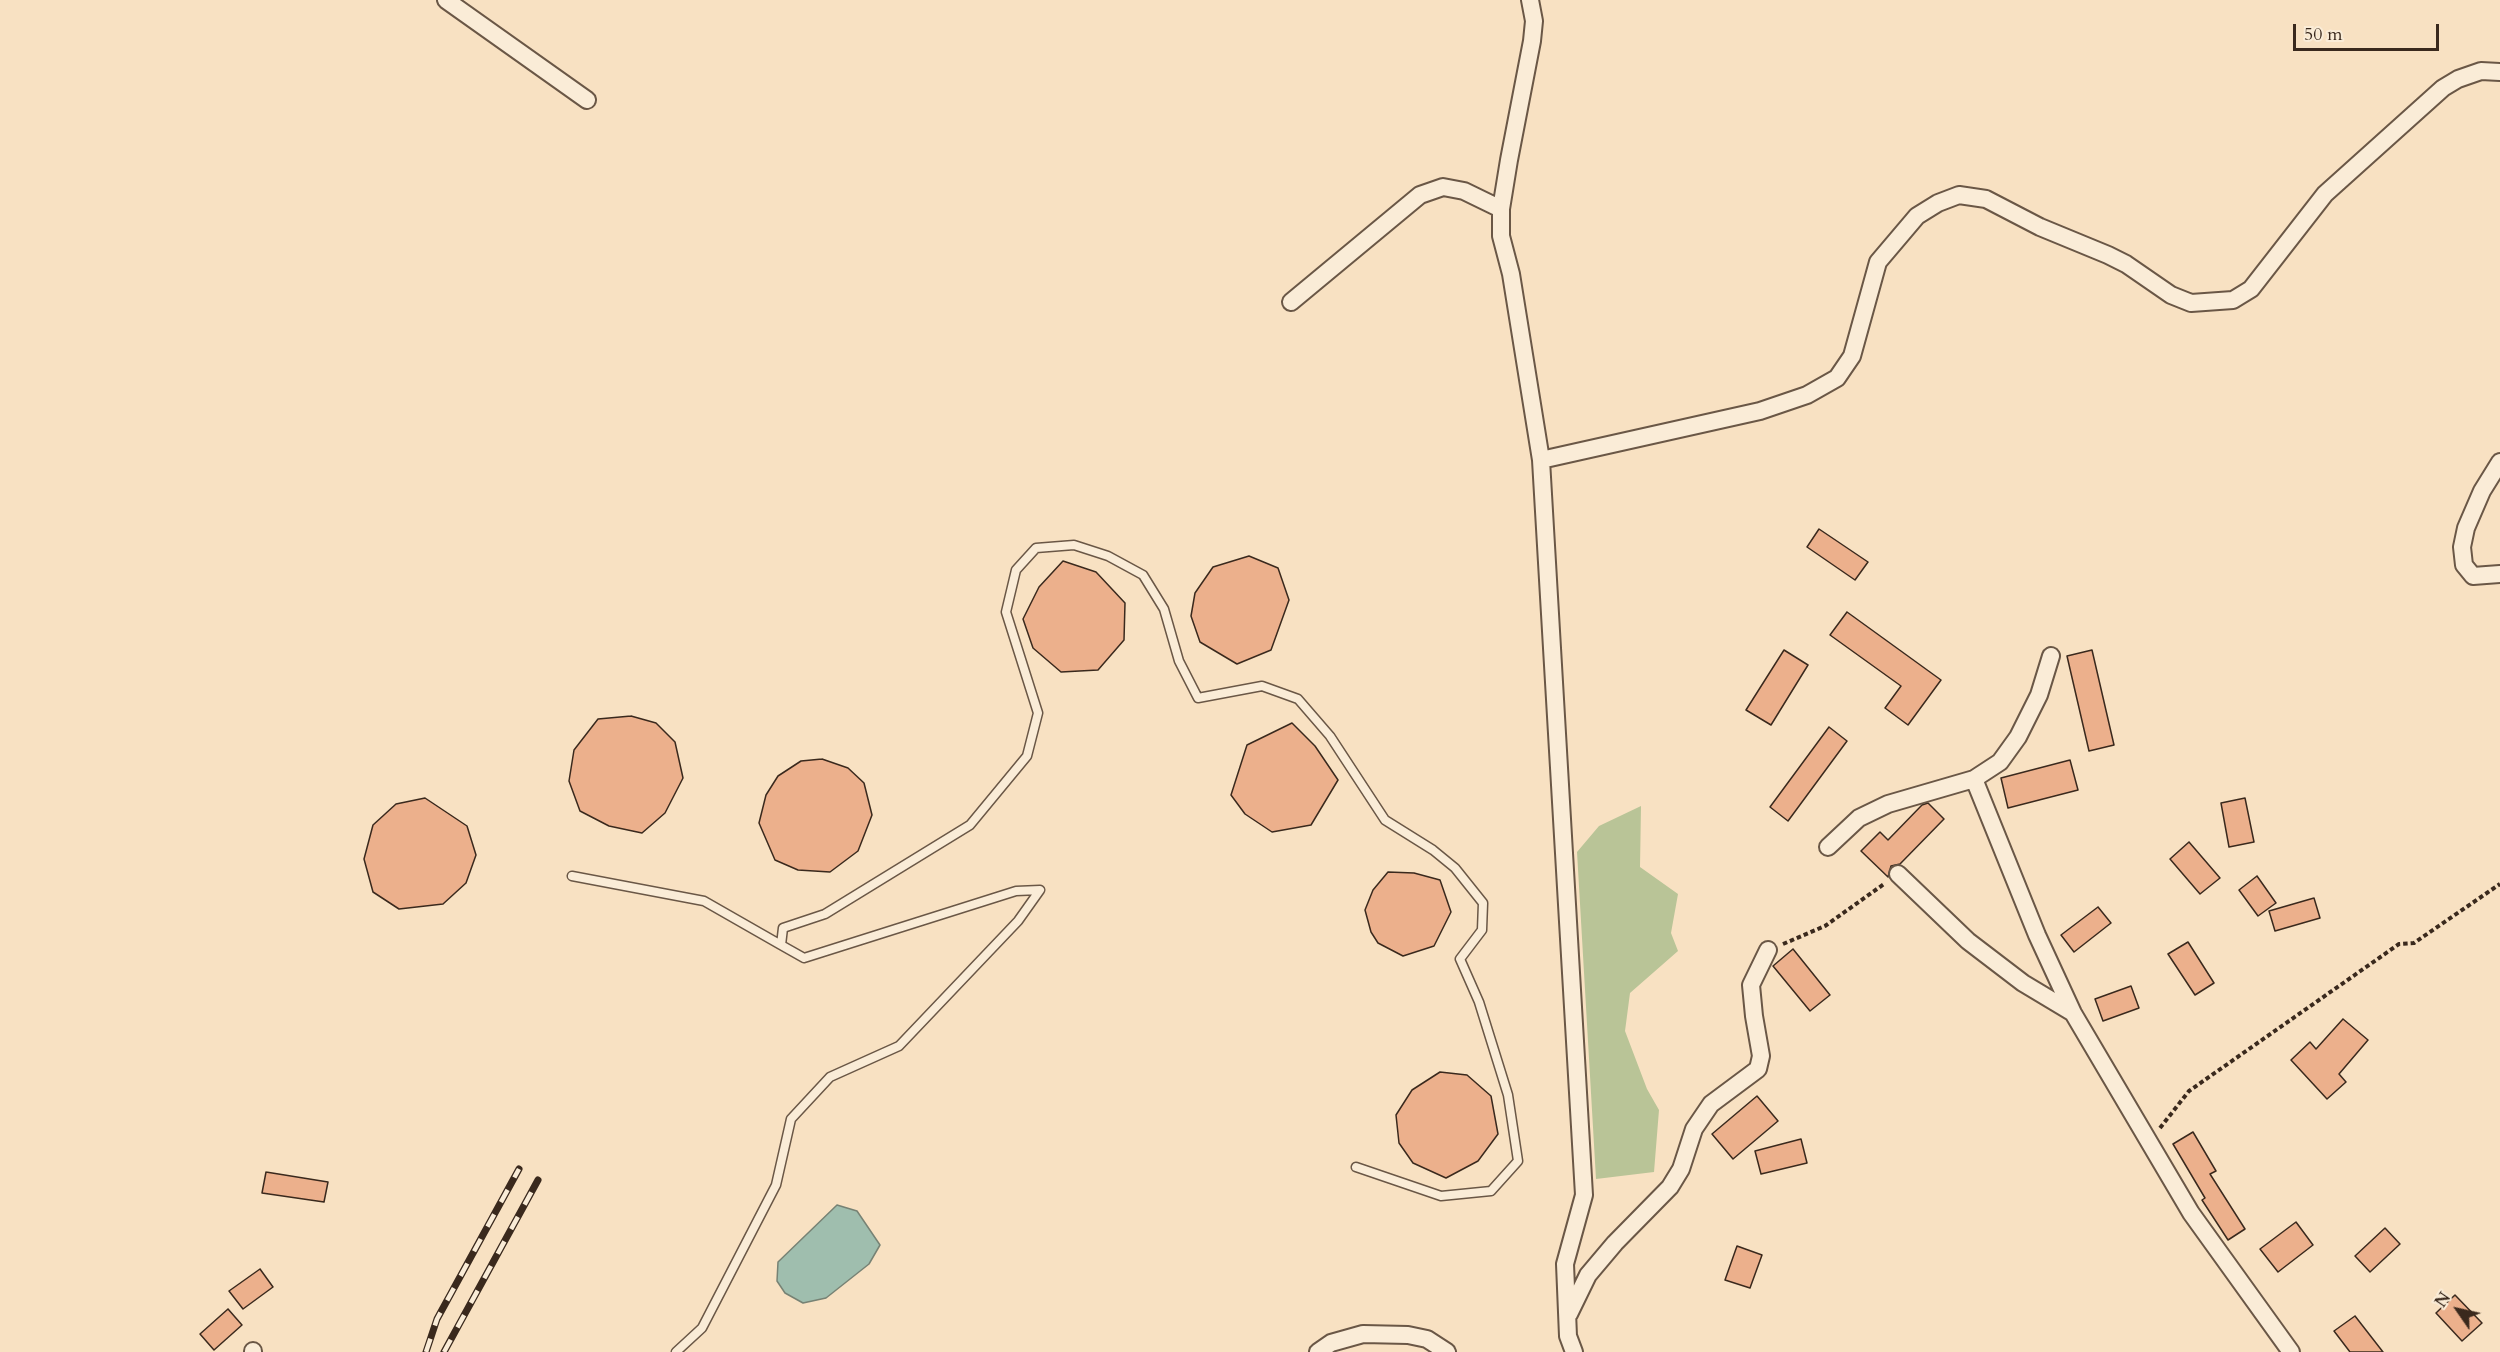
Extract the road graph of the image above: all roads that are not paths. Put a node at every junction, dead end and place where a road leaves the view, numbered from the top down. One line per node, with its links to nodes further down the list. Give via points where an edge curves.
1 (446, 0): 4 (street)
2 (1530, 0): 5 (street, via 1532,41)
3 (2500, 72): 7 (street, via 2481,71 2443,88 2325,194 2251,289 2233,300 2191,303 2171,295 2108,255 1986,199 1959,195 1938,202 1917,216 1878,262 1852,356 1837,378 1807,395 1760,411)
4 (587, 100)
5 (1501, 208): 6 (street, via 1464,191 1443,187 1420,195); 7 (street, via 1500,236 1511,274)
6 (1291, 302)
7 (1541, 460): 19 (street, via 1584,1195 1565,1263)
8 (2500, 462): 9 (street, via 2482,491 2462,547 2464,565 2473,576)
9 (2500, 574)
10 (2051, 656): 11 (street, via 2018,737 2000,762)
11 (1974, 779): 12 (street, via 1888,804 1859,818); 17 (street)
12 (1828, 847)
13 (1898, 874): 17 (street, via 1968,941 2023,983)
14 (572, 876): 15 (lane, via 704,901)
15 (781, 945): 18 (lane, via 783,928 825,914 977,817 1027,756 1038,713 1006,612 1016,570 1036,548 1074,545 1108,556 1143,575 1164,609 1179,661 1198,698 1262,686 1298,699 1330,736 1385,820 1455,868 1484,903 1482,930 1460,959 1479,1002 1508,1095 1518,1161 1491,1191 1441,1197); 20 (lane, via 804,958 1016,891 1040,890 1018,921 899,1046 830,1077 791,1119 776,1185 702,1328)
16 (1768, 950): 19 (street, via 1751,985 1761,1056 1758,1069 1711,1104 1694,1129 1681,1169 1670,1187 1588,1275)
17 (2073, 1013): 24 (street, via 2191,1212)
18 (1356, 1167)
19 (1568, 1317): 23 (street, via 1568,1336)
20 (676, 1352)
21 (1318, 1352): 22 (street, via 1331,1343 1363,1334 1418,1336)
22 (1447, 1352)
23 (1574, 1352)
24 (2290, 1352)

